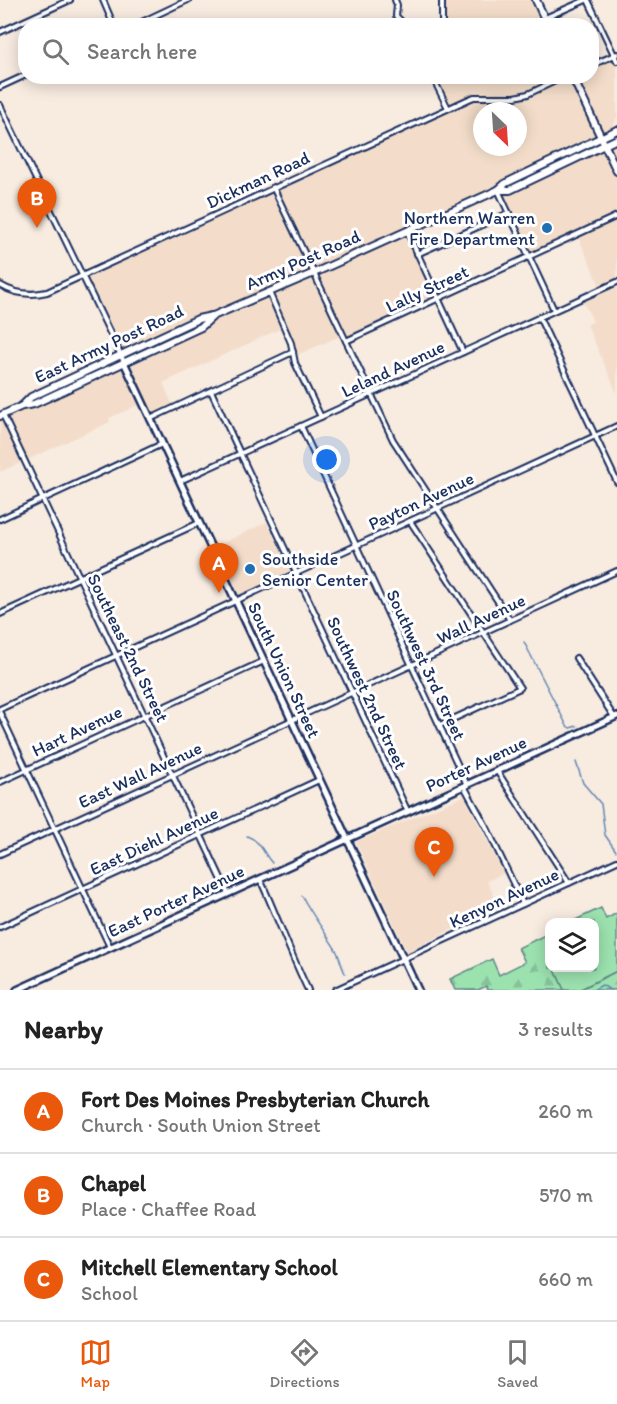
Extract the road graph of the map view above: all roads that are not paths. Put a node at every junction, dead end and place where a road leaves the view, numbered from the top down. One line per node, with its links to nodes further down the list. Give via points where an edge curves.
1 (70, 0): 8 (street)
2 (103, 0): 9 (street)
3 (188, 0): 10 (street)
4 (395, 0): 11 (street)
5 (442, 0): 12 (street)
6 (536, 0): 13 (main road)
7 (587, 0): 14 (street); 15 (street)
8 (31, 18)
9 (111, 18)
10 (150, 18)
11 (398, 18)
12 (442, 18)
13 (544, 18)
14 (553, 18)
15 (596, 18)
16 (599, 23): 19 (street)
17 (18, 24): 18 (street)
18 (0, 32)
19 (616, 55): 20 (street); 21 (street)
20 (617, 61)
21 (599, 62)
22 (18, 79): 26 (street)
23 (436, 84): 28 (street)
24 (549, 84): 28 (street, Dickman Road, via 528,94 474,97)
25 (576, 84): 30 (main road)
26 (0, 87)
27 (0, 105): 42 (street)
28 (448, 108): 34 (street, Dickman Road)
29 (617, 130): 30 (main road, Army Post Road)
30 (601, 137): 32 (main road); 35 (main road, Army Post Road)
31 (617, 139): 32 (main road, Army Post Road)
32 (604, 144): 33 (main road); 35 (main road, Army Post Road, via 510,190)
33 (617, 171)
34 (273, 187): 41 (street); 42 (street, Dickman Road)
35 (498, 190): 36 (street); 38 (main road, Army Post Road)
36 (509, 213): 39 (street); 40 (street)
37 (617, 216): 40 (street, Lally Street)
38 (406, 231): 39 (street); 41 (main road, Army Post Road)
39 (417, 254): 46 (street)
40 (529, 257): 46 (street, Lally Street); 47 (street)
41 (314, 273): 45 (main road, Army Post Road); 50 (street)
42 (81, 276): 44 (street, Dickman Road, via 39,294 18,293); 53 (street)
43 (617, 282): 47 (street, Leland Avenue)
44 (0, 285)
45 (269, 292): 48 (main road, Army Post Road); 51 (street)
46 (438, 298): 50 (street, Lally Street); 52 (street)
47 (554, 310): 49 (street, Leland Avenue)
48 (213, 316): 53 (main road, East Army Post Road, via 198,319); 54 (main road, Army Post Road, via 201,327)
49 (540, 317): 52 (street, Leland Avenue); 63 (street)
50 (346, 341): 56 (street)
51 (293, 352): 55 (street); 59 (street)
52 (463, 352): 56 (street, Leland Avenue)
53 (120, 355): 54 (street); 57 (main road, East Army Post Road, via 31,397)
54 (124, 362): 57 (main road, East Army Post Road); 60 (street, South Union Street)
55 (211, 391): 60 (street); 65 (street, Southwest 2nd Street)
56 (370, 394): 59 (street, Leland Avenue); 69 (street, via 393,440)
57 (22, 406): 58 (main road, East Army Post Road)
58 (2, 416): 68 (street, Southeast 2nd Street)
59 (321, 417): 61 (street, Leland Avenue)
60 (150, 419): 64 (street, South Union Street)
61 (301, 426): 65 (street, Leland Avenue); 73 (street, Southwest 3rd Street)
62 (617, 426): 63 (street, Payton Avenue)
63 (596, 436): 67 (street); 69 (street, Payton Avenue)
64 (162, 444): 66 (street, South Union Street); 68 (street)
65 (240, 454): 66 (street, Leland Avenue); 75 (street, Southwest 2nd Street)
66 (180, 481): 72 (street, South Union Street)
67 (617, 482)
68 (42, 499): 70 (street); 76 (street, Southeast 2nd Street)
69 (437, 508): 71 (street, Payton Avenue); 79 (street)
70 (0, 519)
71 (410, 521): 73 (street, Payton Avenue); 80 (street)
72 (199, 523): 76 (street); 77 (street, South Union Street)
73 (356, 546): 75 (street, Payton Avenue); 84 (street, Southwest 3rd Street)
74 (617, 571): 79 (street, Wall Avenue)
75 (296, 573): 77 (street, Payton Avenue); 85 (street, Southwest 2nd Street)
76 (79, 578): 78 (street); 81 (street, Southeast 2nd Street)
77 (236, 601): 81 (street, Payton Avenue); 83 (street, South Union Street)
78 (0, 614)
79 (511, 620): 80 (street, Wall Avenue)
80 (483, 633): 84 (street, Wall Avenue); 90 (street, via 520,688)
81 (117, 656): 86 (street, Payton Avenue); 87 (street, Southeast 2nd Street)
82 (576, 658): 88 (street)
83 (264, 661): 87 (street, Hart Avenue); 89 (street, South Union Street)
84 (412, 665): 85 (street, Wall Avenue); 90 (street, Southwest 3rd Street)
85 (352, 693): 89 (street, Wall Avenue); 97 (street, Southwest 2nd Street)
86 (0, 711): 91 (street)
87 (146, 715): 91 (street, Hart Avenue); 93 (street, Southeast 2nd Street)
88 (616, 716): 92 (street, Porter Avenue)
89 (292, 721): 93 (street, East Wall Avenue); 94 (street, South Union Street)
90 (440, 725): 96 (street, Southwest 3rd Street)
91 (27, 770): 95 (street, Hart Avenue); 98 (street)
92 (497, 771): 96 (street, Porter Avenue); 104 (street)
93 (173, 775): 98 (street, East Wall Avenue); 99 (street, Southeast 2nd Street)
94 (320, 780): 99 (street, East Diehl Avenue); 100 (street, South Union Street)
95 (0, 782)
96 (465, 785): 97 (street, Porter Avenue); 107 (street, Southwest 3rd Street)
97 (408, 812): 100 (street, Porter Avenue)
98 (54, 829): 101 (street, East Wall Avenue); 105 (street)
99 (200, 835): 105 (street, East Diehl Avenue); 106 (street, Southeast 2nd Street)
100 (347, 840): 103 (street, East Porter Avenue); 110 (street, South Union Street)
101 (0, 854)
102 (617, 861): 104 (street, Kenyon Avenue)
103 (260, 878): 106 (street, East Porter Avenue); 112 (street)
104 (568, 883): 107 (street, Kenyon Avenue)
105 (82, 889): 108 (street, East Diehl Avenue); 109 (street)
106 (228, 893): 109 (street, East Porter Avenue)
107 (523, 904): 110 (street, Kenyon Avenue)
108 (0, 927)
109 (110, 947): 111 (street, East Porter Avenue)
110 (403, 959): 113 (street, Kenyon Avenue); 114 (street, South Union Street)
111 (17, 990)
112 (308, 990)
113 (335, 990)
114 (418, 990)

